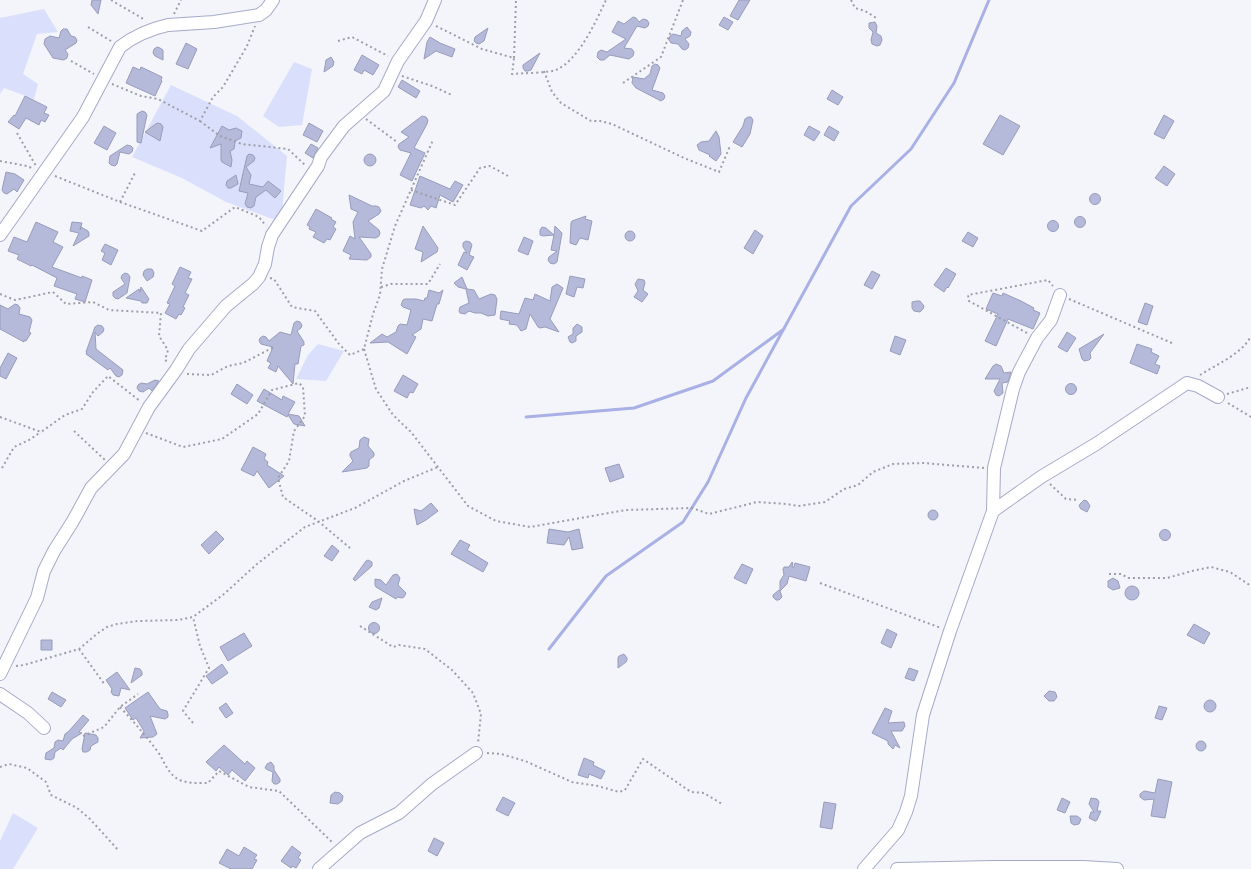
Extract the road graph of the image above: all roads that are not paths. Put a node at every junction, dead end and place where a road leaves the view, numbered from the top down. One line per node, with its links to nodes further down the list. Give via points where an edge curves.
1 (273, 0): 3 (street, via 259,16 168,25 147,31 120,47 83,117)
2 (435, 0): 7 (street, via 426,21 398,61 384,91 344,126 321,157 318,166 272,235 259,277 226,306 189,349 149,407 124,454 91,488 44,571 36,598)
3 (0, 235)
4 (1060, 295): 6 (street, via 1051,320 1037,338 1013,389 994,468)
5 (1218, 397): 6 (street, via 1187,383)
6 (993, 511): 12 (street, via 923,715 911,796 906,812 898,830)
7 (1, 671)
8 (0, 694): 9 (street, via 28,712)
9 (44, 728)
10 (476, 753): 11 (street, via 432,784 399,813 360,833)
11 (319, 869)
12 (864, 869)
13 (897, 869): 14 (street)
14 (1117, 869)

